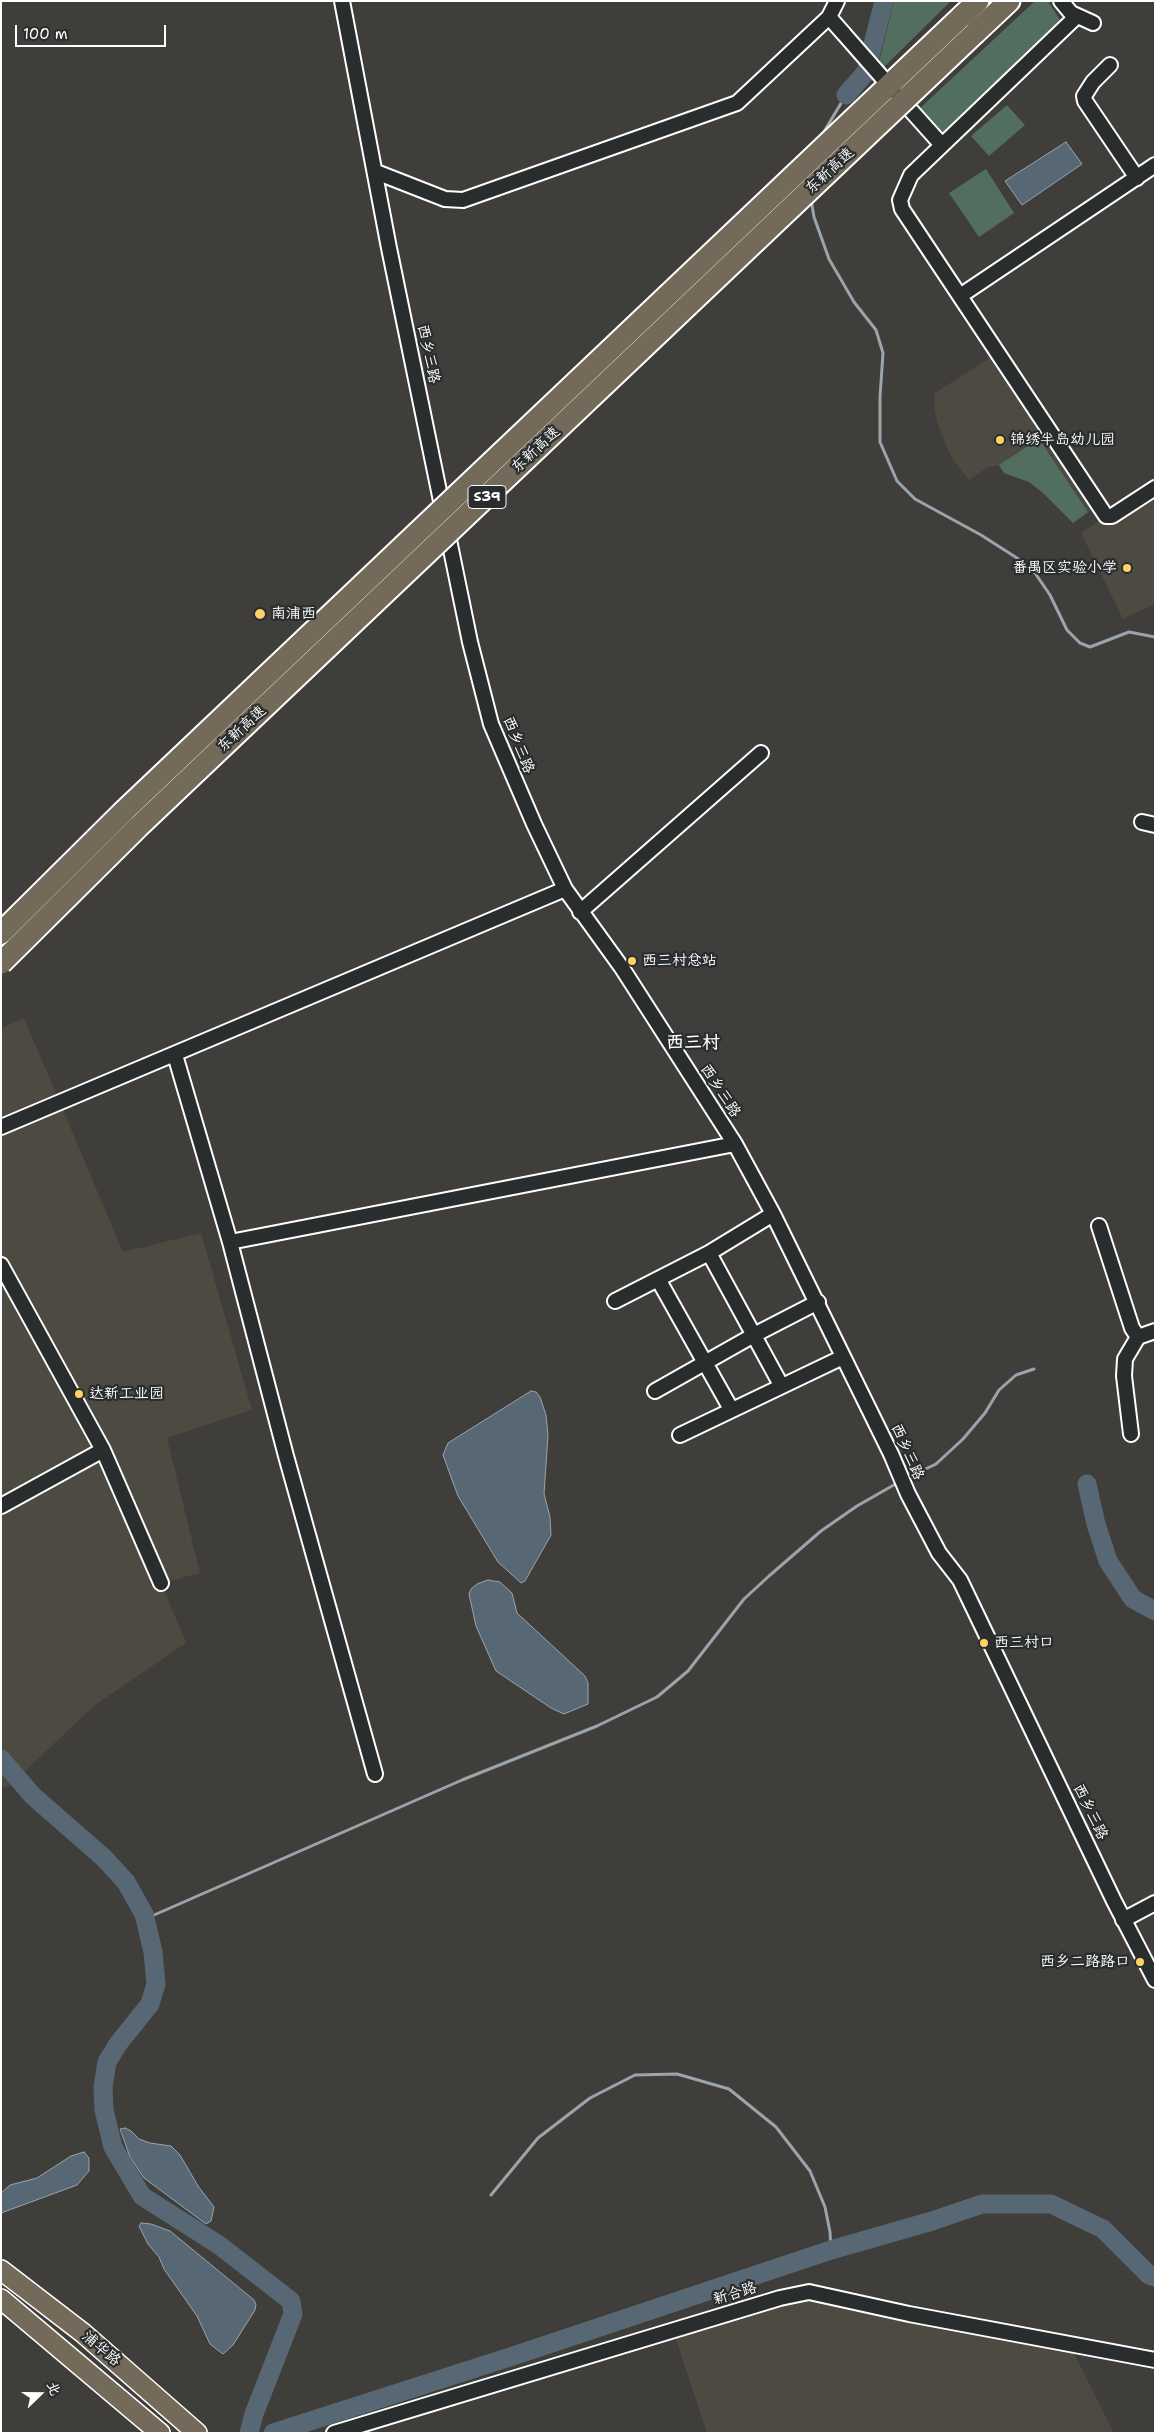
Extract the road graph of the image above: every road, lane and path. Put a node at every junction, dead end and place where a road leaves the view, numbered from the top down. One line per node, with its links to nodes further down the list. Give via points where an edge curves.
1 (342, 1): 12 (street, 西乡三路)
2 (837, 1): 7 (street)
3 (978, 1): 19 (highway, 东新高速 / S39, bridge, via 124,811)
4 (1009, 1): 20 (highway, 东新高速 / S39, bridge, via 139,826)
5 (1061, 1): 6 (street)
6 (1076, 16): 8 (street); 10 (street)
7 (829, 17): 10 (street, bridge); 12 (street, via 737,103 480,195 463,200 444,198)
8 (1093, 23)
9 (1110, 65): 13 (street, via 1092,82 1084,96 1085,101)
10 (941, 144): 14 (street, via 910,176 900,200 902,209)
11 (1155, 165): 13 (street)
12 (376, 172): 17 (street, 西乡三路, via 470,642 491,724)
13 (1137, 178): 14 (street)
14 (960, 296): 15 (street, via 1106,516 1112,516)
15 (1155, 488)
16 (761, 753): 18 (street)
17 (565, 889): 18 (street, 西乡三路); 21 (street)
18 (580, 912): 23 (street, 西乡三路, via 622,968)
19 (1, 933)
20 (1, 963)
21 (175, 1055): 22 (street); 26 (street)
22 (1, 1127)
23 (735, 1144): 24 (street, 西乡三路); 26 (street)
24 (773, 1214): 27 (street); 31 (street, 西乡三路)
25 (1099, 1226): 34 (street, via 1132,1328)
26 (230, 1242): 45 (street)
27 (709, 1253): 29 (street); 33 (street)
28 (1, 1266): 42 (street)
29 (658, 1278): 30 (street); 36 (street)
30 (615, 1301)
31 (818, 1302): 33 (street); 35 (street, 西乡三路)
32 (1155, 1331): 34 (street)
33 (754, 1335): 36 (street); 37 (street)
34 (1138, 1337): 40 (street, via 1125,1359)
35 (843, 1357): 37 (street); 47 (street, 西乡三路, via 939,1554 960,1580)
36 (705, 1363): 38 (street); 39 (street)
37 (781, 1385): 39 (street)
38 (655, 1391)
39 (731, 1409): 41 (street)
40 (1131, 1434)
41 (680, 1435)
42 (103, 1450): 43 (street); 44 (street)
43 (1, 1506)
44 (161, 1583)
45 (375, 1774)
46 (1155, 1904): 47 (street)
47 (1123, 1920): 48 (street, 西乡三路)
48 (1152, 1966): 49 (street, 西乡三路)
49 (1155, 1980)
50 (1, 2270): 54 (main road, 浦华路, via 54,2309)
51 (1, 2299): 53 (main road, 浦华路)
52 (1155, 2360): 55 (street, 新合路, via 809,2292 772,2300)
53 (160, 2433)
54 (197, 2433)
55 (334, 2433)

